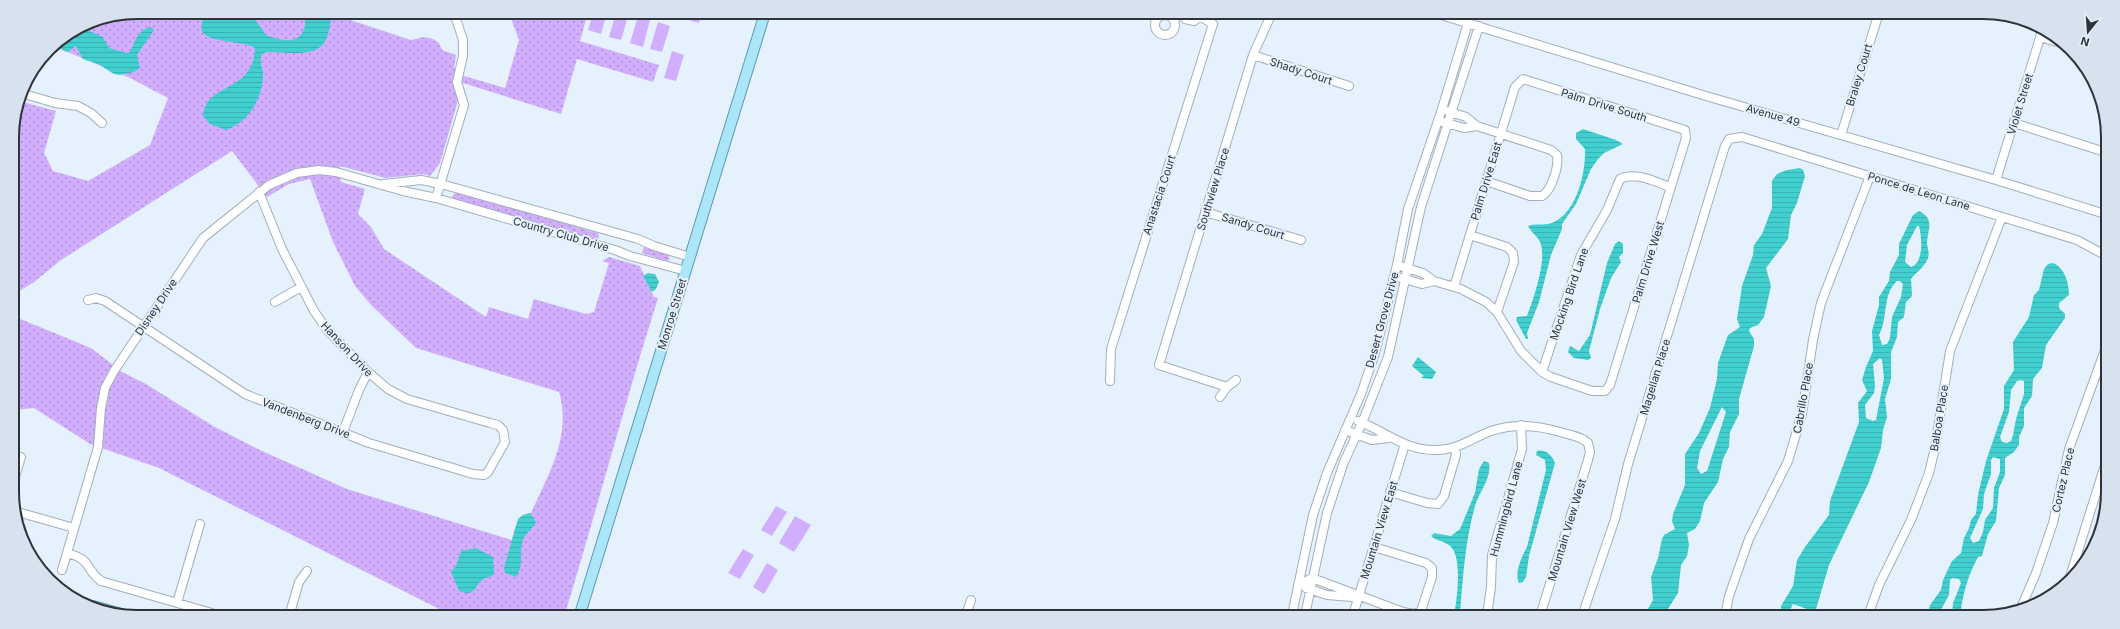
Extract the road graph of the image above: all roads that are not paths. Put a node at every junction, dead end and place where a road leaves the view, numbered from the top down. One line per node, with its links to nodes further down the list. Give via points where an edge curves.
1 (456, 19): 34 (street, via 463,40 463,56 457,82 464,105)
2 (763, 19): 45 (main road, Monroe Street)
3 (1177, 19): 10 (street)
4 (1187, 19): 5 (street, Anastacia Court)
5 (1197, 19)
6 (1206, 19): 62 (street, Anastacia Court, via 1213,24 1111,349)
7 (1269, 19): 15 (street, Southview Place)
8 (1454, 19): 11 (street, Avenue 49)
9 (1877, 19): 28 (street, Braley Court)
10 (1174, 21)
11 (1468, 23): 12 (street, Avenue 49); 19 (street, Desert Grove Drive)
12 (1479, 26): 20 (street, Desert Grove Drive); 28 (street, Avenue 49)
13 (2040, 37): 14 (street); 22 (street, Violet Street)
14 (2049, 40)
15 (1253, 55): 17 (street, Shady Court); 39 (street, Southview Place)
16 (1523, 79): 26 (street, Palm Drive South); 27 (street, Palm Drive East, via 1515,87)
17 (1349, 86)
18 (27, 95): 23 (street, via 55,103 78,106)
19 (1442, 109): 20 (street); 21 (street, Desert Grove Drive)
20 (1452, 112): 24 (street, Desert Grove Drive); 25 (street, via 1466,117)
21 (1438, 120): 24 (street); 46 (street, Desert Grove Drive, via 1408,209)
22 (2014, 122): 30 (street); 32 (street, Violet Street)
23 (102, 123)
24 (1448, 124): 25 (street, via 1464,128); 47 (street, Desert Grove Drive, via 1421,207)
25 (1477, 126): 27 (street)
26 (1685, 130): 36 (street, Palm Drive West, via 1686,138)
27 (1500, 133): 33 (street, Palm Drive East); 33 (street, via 1552,150 1557,155 1557,166 1549,189 1538,197)
28 (1841, 135): 32 (street, Avenue 49)
29 (1730, 139): 31 (street, Ponce de Leon Lane, via 1742,137); 105 (street, Magellan Place, via 1725,146 1628,464 1605,552)
30 (2101, 150)
31 (1870, 176): 41 (street, Ponce de Leon Lane); 106 (street, Cabrillo Place, via 1821,303 1812,340 1802,414 1788,461 1747,546 1729,596)
32 (1996, 180): 40 (street, Avenue 49)
33 (1486, 181): 42 (street, Palm Drive East)
34 (441, 184): 35 (street, Disney Drive, via 421,180); 38 (street); 45 (street, Country Club Drive, via 638,239)
35 (379, 185): 37 (street, Disney Drive, via 328,171 307,171 278,180); 38 (street, Disney Drive)
36 (1670, 187): 60 (street, Mocking Bird Lane, via 1636,176 1620,180 1607,210 1581,255); 60 (street, Palm Drive West, via 1610,385 1605,391 1592,391)
37 (259, 192): 52 (street, Hanson Drive, via 277,239); 57 (street, Disney Drive, via 202,238)
38 (436, 198): 48 (street, Country Club Drive)
39 (1205, 212): 43 (street, Sandy Court); 63 (street, Southview Place, via 1159,365)
40 (2101, 213)
41 (2002, 217): 44 (street, Ponce de Leon Lane, via 2077,240); 107 (street, Balboa Place, via 1950,351 1929,473 1912,520 1879,585)
42 (1470, 234): 53 (street, Palm Drive East); 56 (street, via 1507,246 1513,253 1514,262)
43 (1300, 240)
44 (2101, 253)
45 (690, 257): 48 (main road, Monroe Street)
46 (1397, 265): 47 (street); 49 (street, Desert Grove Drive)
47 (1408, 269): 50 (street, Desert Grove Drive); 51 (street, via 1423,273)
48 (686, 271): 96 (main road, Monroe Street)
49 (1394, 276): 50 (street); 65 (street, Desert Grove Drive, via 1375,353)
50 (1406, 279): 51 (street, via 1422,284); 66 (street, Desert Grove Drive, via 1388,356)
51 (1434, 281): 53 (street)
52 (301, 287): 55 (street); 59 (street, Hanson Drive, via 320,321)
53 (1454, 287): 56 (street, via 1477,296)
54 (88, 300): 57 (street, Vandenberg Drive, via 96,298 105,301)
55 (274, 302)
56 (1497, 312): 60 (street, via 1521,352)
57 (143, 326): 69 (street, Vandenberg Drive, via 245,394); 81 (street, Disney Drive, via 105,388 98,447)
58 (2101, 361): 93 (street, Cortez Place, via 2069,449 2053,523)
59 (368, 372): 69 (street); 76 (street, Hanson Drive, via 388,389 407,399 494,424 503,430 505,442 492,468)
60 (1542, 372)
61 (1236, 380): 63 (street)
62 (1110, 381)
63 (1226, 387): 64 (street)
64 (1220, 397)
65 (1350, 418): 66 (street); 68 (street, Desert Grove Drive)
66 (1362, 423): 70 (street, Desert Grove Drive); 71 (street, via 1376,428)
67 (1521, 425): 73 (street, via 1491,431); 103 (street, Hummingbird Lane, via 1522,450 1492,555); 104 (street, Mountain View West, via 1540,427 1581,438 1588,443 1590,452)
68 (1345, 430): 70 (street); 88 (street, Desert Grove Drive, via 1313,515)
69 (343, 432): 76 (street, Vandenberg Drive, via 369,443)
70 (1357, 434): 71 (street, via 1372,440); 87 (street, Desert Grove Drive, via 1344,462 1327,513)
71 (1388, 438): 72 (street)
72 (1405, 444): 73 (street, via 1436,450); 78 (street, Mountain View East)
73 (1455, 448): 78 (street, via 1456,455 1444,496 1438,504)
74 (21, 457): 75 (street)
75 (19, 464)
76 (484, 475)
77 (2101, 478): 86 (street)
78 (1390, 492): 82 (street, Mountain View East)
79 (21, 513): 81 (street)
80 (200, 524): 92 (street)
81 (74, 528): 83 (street, Disney Drive)
82 (1374, 547): 90 (street, Mountain View East); 102 (street, via 1426,563 1432,568 1432,577)
83 (68, 553): 84 (street, Disney Drive); 92 (street, via 83,559 101,581)
84 (62, 570)
85 (306, 570): 95 (street, via 299,582)
86 (2072, 570)
87 (1312, 578): 88 (street); 89 (street, Desert Grove Drive); 90 (street)
88 (1298, 585): 89 (street); 98 (street, Desert Grove Drive)
89 (1310, 590): 90 (street, via 1327,595); 99 (street, Desert Grove Drive)
90 (1358, 597): 100 (street, Mountain View East); 101 (street)
91 (971, 600): 97 (street)
92 (177, 603): 94 (street)
93 (2023, 603)
94 (202, 610)
95 (291, 610)
96 (581, 610)
97 (970, 610)
98 (1293, 610)
99 (1306, 610)
100 (1354, 610)
101 (1397, 610)
102 (1421, 610)
103 (1488, 610)
104 (1542, 610)
105 (1584, 610)
106 (1727, 610)
107 (1870, 610)

